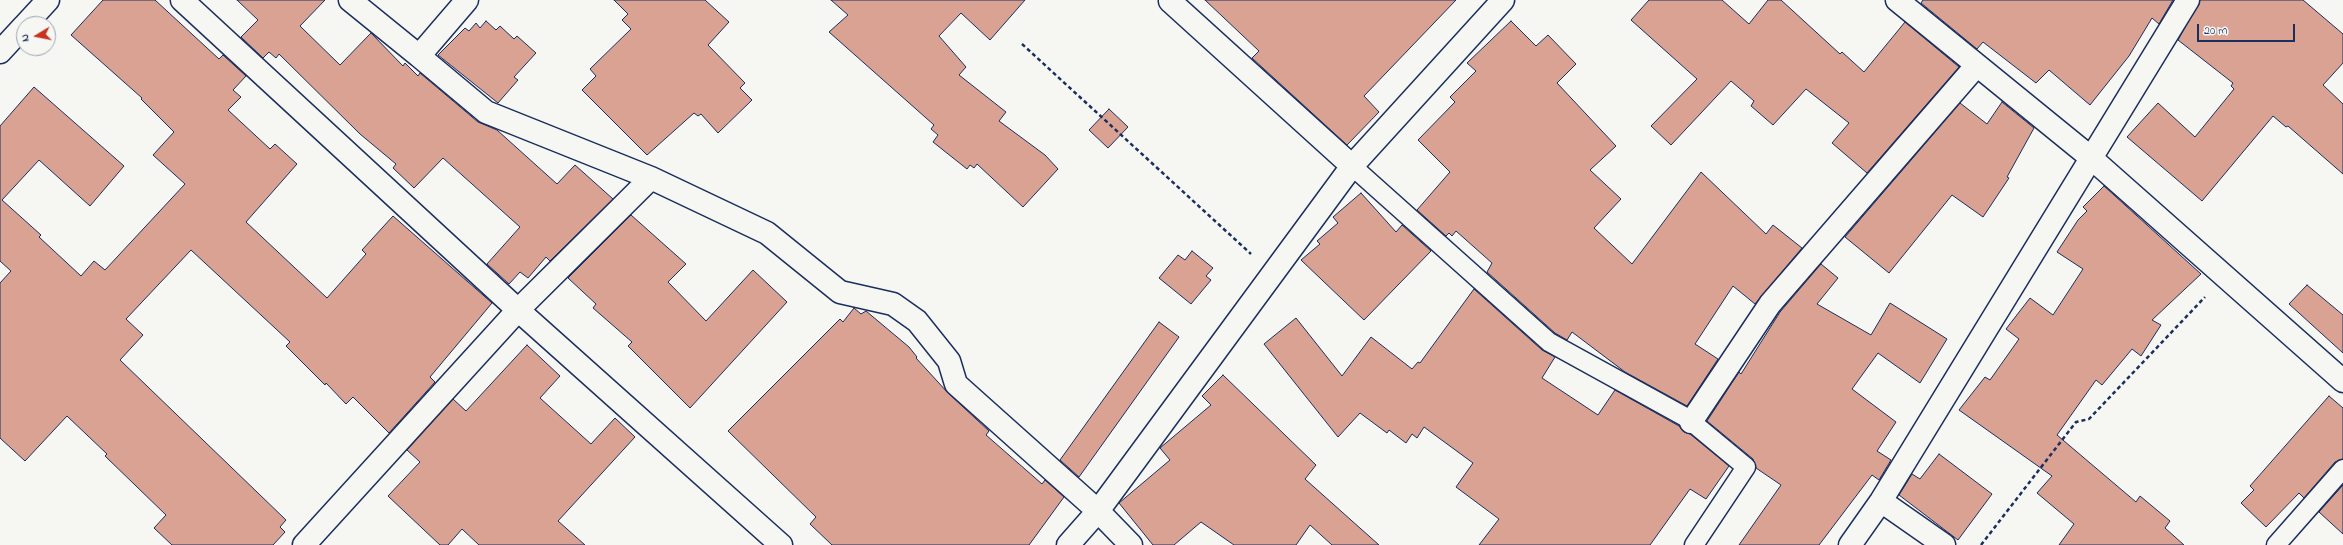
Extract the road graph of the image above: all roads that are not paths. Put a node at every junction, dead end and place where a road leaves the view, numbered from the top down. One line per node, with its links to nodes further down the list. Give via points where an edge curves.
1 (48, 0): 9 (street)
2 (182, 0): 17 (street)
3 (350, 0): 12 (street)
4 (467, 0): 12 (street)
5 (1503, 0): 15 (street)
6 (1897, 0): 13 (street)
7 (2188, 0): 14 (street)
8 (1170, 1): 15 (street)
9 (33, 16)
10 (16, 35): 11 (street)
11 (0, 52)
12 (419, 56): 16 (street, via 486,112)
13 (1977, 65): 14 (street); 19 (street, via 1770,304)
14 (2090, 157): 18 (street); 21 (street)
15 (1352, 166): 19 (lane, via 1548,342); 22 (street)
16 (651, 178): 17 (street); 22 (street, via 767,233 840,292 893,304 917,321 949,361 956,384)
17 (518, 310): 23 (street); 24 (street)
18 (2343, 381)
19 (1691, 422): 27 (lane, via 1746,467)
20 (2343, 469): 30 (lane)
21 (1881, 502): 28 (street); 29 (street)
22 (1098, 511): 25 (street); 26 (street)
23 (304, 545)
24 (781, 545)
25 (1068, 545)
26 (1131, 545)
27 (1694, 545)
28 (1850, 545)
29 (1944, 545)
30 (2276, 545)

